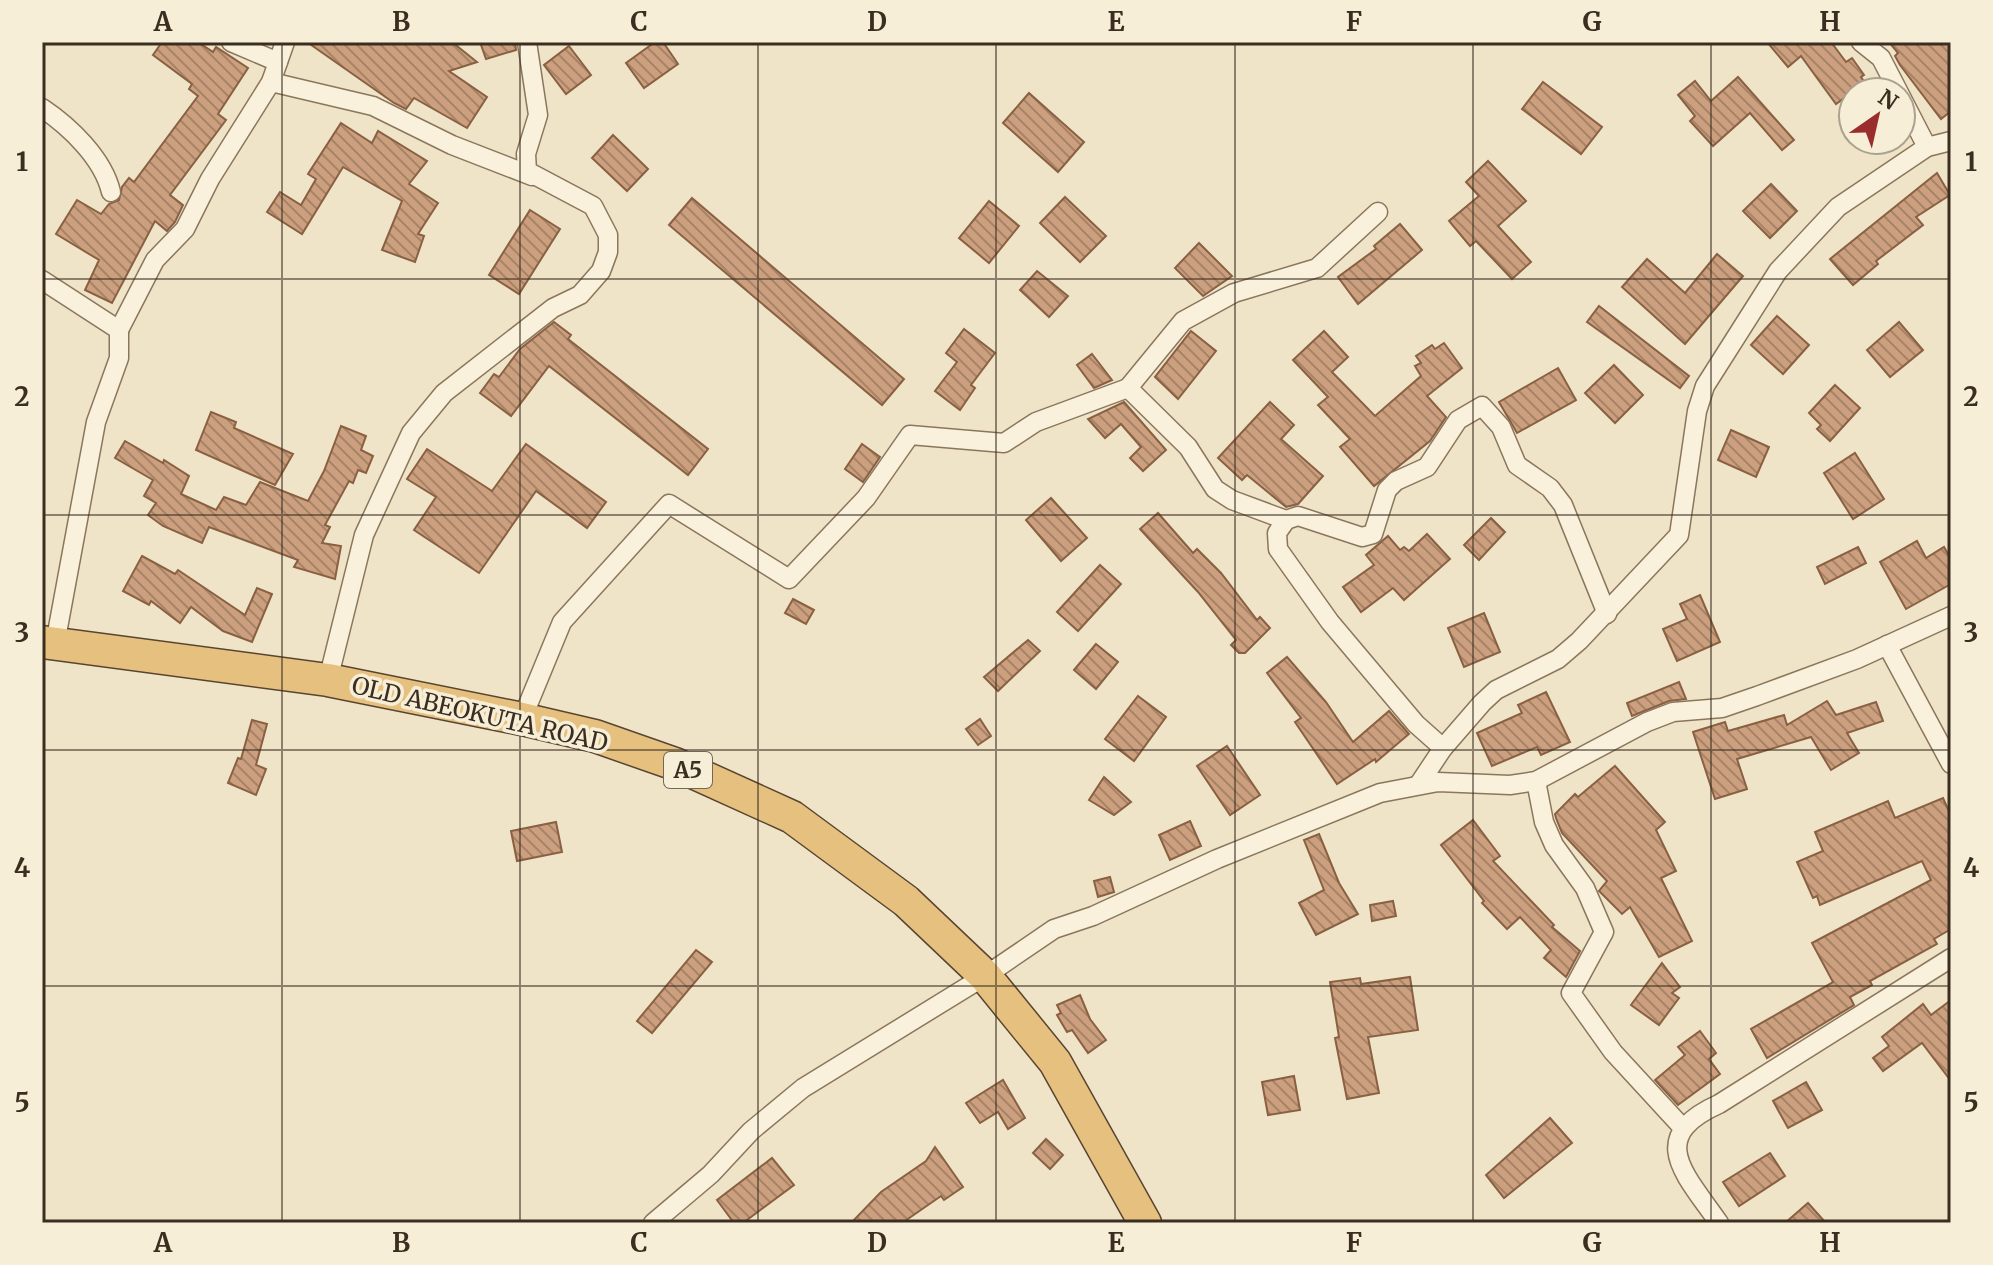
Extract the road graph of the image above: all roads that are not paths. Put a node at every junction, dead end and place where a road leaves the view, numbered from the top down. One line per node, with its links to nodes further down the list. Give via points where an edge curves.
1 (231, 42): 5 (street)
2 (285, 42): 5 (street)
3 (527, 42): 10 (street, via 538,115 526,154)
4 (1861, 42): 9 (street, via 1881,58)
5 (278, 62): 6 (street)
6 (271, 82): 10 (street, via 373,106); 14 (street, via 217,166 185,229 155,260)
7 (42, 108): 11 (street, via 66,124)
8 (1951, 142): 9 (street)
9 (1927, 147): 17 (street, via 1838,207 1778,271 1705,386 1679,535)
10 (532, 176): 21 (street, via 593,206 608,235 601,271 580,295 553,308 444,393 411,433 364,535)
11 (111, 192)
12 (1378, 212): 15 (street, via 1317,268 1234,293 1183,321)
13 (42, 280): 14 (street)
14 (119, 330): 19 (street, via 119,358 96,422)
15 (1128, 388): 16 (street, via 1188,447 1215,489); 22 (street, via 1036,422 1004,443 910,435 866,498 789,579 669,504 562,622)
16 (1286, 520): 17 (street, via 1298,516 1362,537 1373,534 1387,490 1427,467 1458,420 1482,406 1501,427 1517,465 1550,488 1563,505); 24 (street, via 1277,533 1278,549 1330,622 1416,724)
17 (1607, 614): 24 (street, via 1558,659 1496,690)
18 (1951, 616): 20 (street)
19 (49, 643): 21 (highway, OLD ABEOKUTA ROAD / A5)
20 (1887, 645): 23 (street); 26 (street, via 1722,708 1660,717)
21 (328, 680): 22 (highway, OLD ABEOKUTA ROAD / A5)
22 (522, 719): 29 (highway, OLD ABEOKUTA ROAD / A5, via 595,736 675,764 792,817 906,901)
23 (1946, 742): 25 (street)
24 (1443, 748): 27 (street)
25 (1951, 764)
26 (1536, 781): 27 (street); 30 (street, via 1554,845 1585,888 1604,932 1571,993 1647,1092)
27 (1419, 784): 29 (street, via 1380,793 1054,929)
28 (1951, 958): 30 (street)
29 (985, 976): 31 (street, via 803,1088); 32 (highway, OLD ABEOKUTA ROAD / A5, via 1055,1062)
30 (1682, 1127): 33 (street, via 1676,1136 1681,1169)
31 (653, 1223)
32 (1145, 1223)
33 (1719, 1223)

